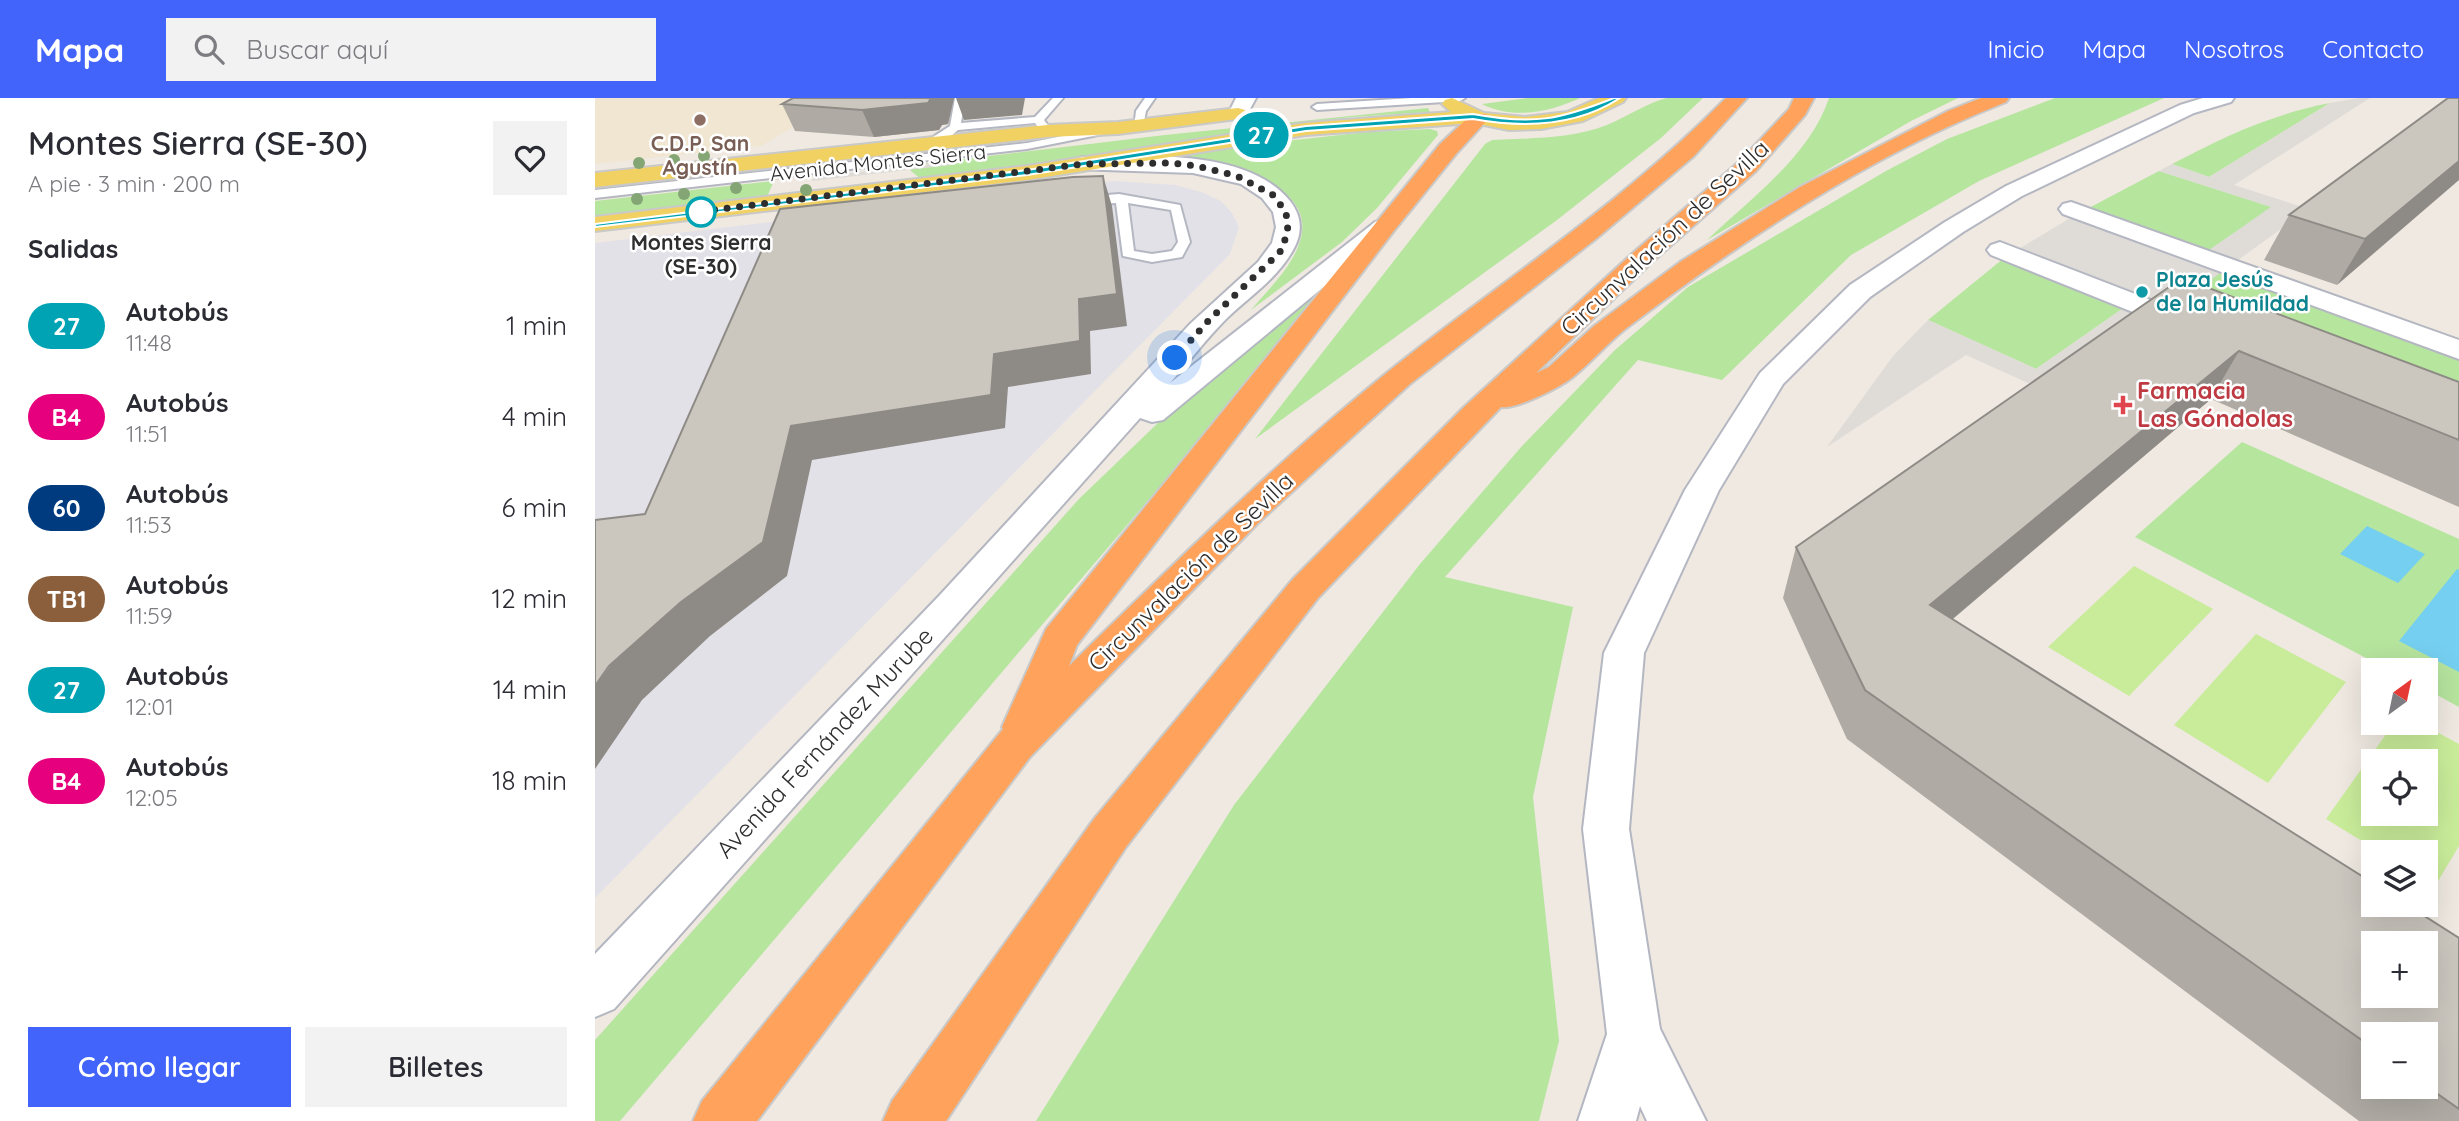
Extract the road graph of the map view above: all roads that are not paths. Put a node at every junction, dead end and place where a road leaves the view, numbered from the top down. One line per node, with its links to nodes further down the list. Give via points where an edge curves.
1 (960, 98): 17 (lane)
2 (1058, 98): 16 (lane)
3 (1150, 98): 18 (lane)
4 (1361, 98): 12 (main road)
5 (1616, 98): 15 (main road, Avenida Montes Sierra, via 1547,122)
6 (1999, 98): 32 (highway, via 1955,116 1797,199 1678,276 1604,332 1560,373)
7 (2224, 98): 36 (street, via 2187,109 2014,191 1954,227 1860,291 1771,379 1702,490 1624,653 1606,829)
8 (1451, 99): 12 (lane); 15 (main road, via 1458,110)
9 (1736, 100): 34 (highway, Circunvalación de Sevilla, via 1686,151 1588,233 1399,378 1246,515)
10 (1801, 104): 32 (highway, Circunvalación de Sevilla, via 1748,166)
11 (1242, 106): 14 (main road, Avenida Montes Sierra); 18 (main road, Avenida Montes Sierra)
12 (1317, 107): 13 (main road)
13 (1290, 109)
14 (1264, 112)
15 (1476, 117): 20 (main road, Avenida Montes Sierra, via 1306,129); 27 (highway)
16 (1043, 125): 17 (lane); 18 (main road, Avenida Montes Sierra); 19 (main road, Avenida Montes Sierra)
17 (954, 127): 19 (lane)
18 (1128, 127): 22 (lane, Avenida Montes Sierra, via 1027,146)
19 (931, 143): 21 (main road, Avenida Montes Sierra)
20 (1083, 164): 26 (main road, Avenida Montes Sierra, via 1025,181); 29 (street, Avenida Montes Sierra, via 1170,163 1220,171 1254,183 1273,195 1286,212 1288,232)
21 (595, 180)
22 (595, 194)
23 (1119, 198): 23 (lane, via 1128,253 1159,258 1177,254 1184,242 1176,208 1152,200); 24 (lane)
24 (1071, 202)
25 (2071, 209): 31 (street)
26 (595, 224)
27 (1384, 228): 33 (street, Avenida Fernández Murube, via 1239,341); 34 (highway, via 1060,639)
28 (2000, 250): 30 (street)
29 (1280, 252): 33 (street, Avenida Fernández Murube, via 1210,319)
30 (2215, 335)
31 (2459, 350)
32 (1474, 415): 38 (highway, Circunvalación de Sevilla, via 1305,589 1262,642 1110,833)
33 (1054, 496): 35 (street, Avenida Fernández Murube)
34 (1015, 745): 37 (highway, Circunvalación de Sevilla)
35 (595, 991)
36 (1634, 1034): 39 (street); 40 (street)
37 (722, 1121)
38 (912, 1121)
39 (1607, 1121)
40 (1677, 1121)

